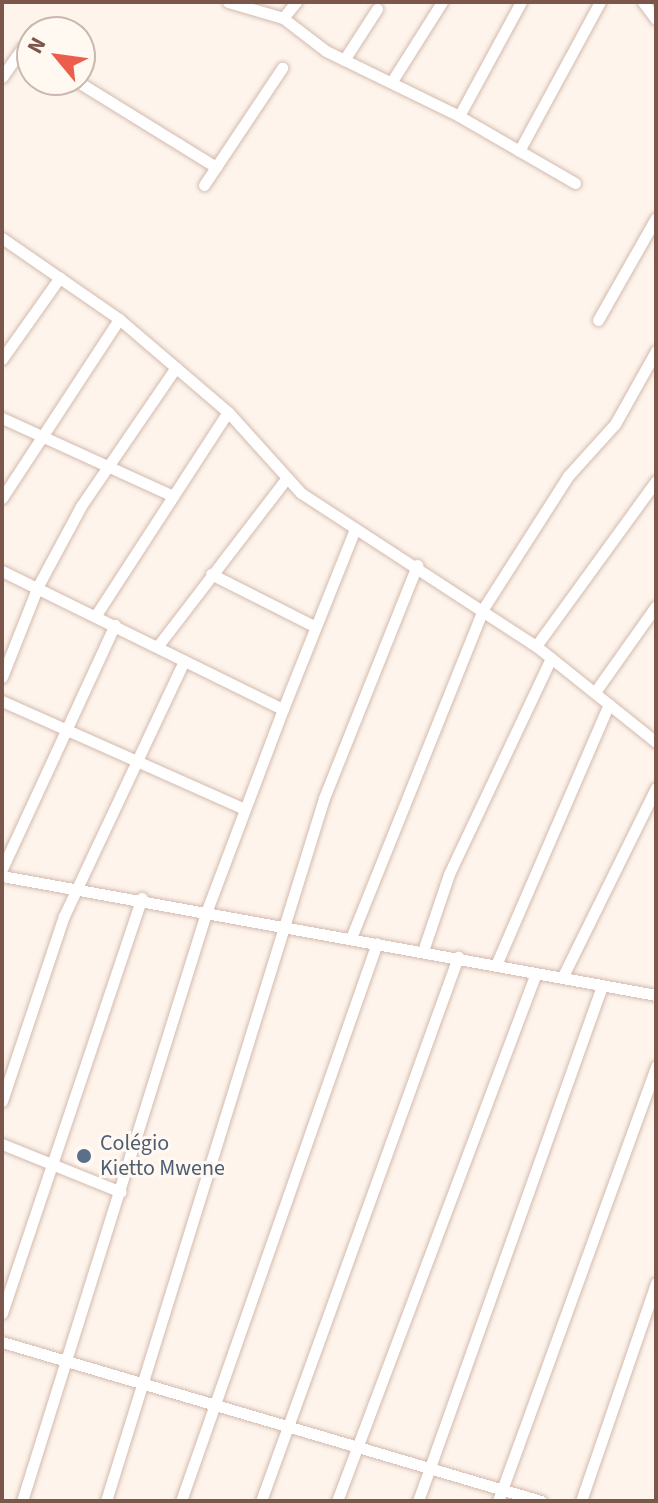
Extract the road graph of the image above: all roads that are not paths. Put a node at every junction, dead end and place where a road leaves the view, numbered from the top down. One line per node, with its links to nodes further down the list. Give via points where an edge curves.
1 (228, 2): 8 (street)
2 (296, 2): 8 (street)
3 (442, 2): 12 (street)
4 (521, 2): 14 (street)
5 (600, 2): 15 (street)
6 (643, 2): 9 (street)
7 (377, 9): 10 (street)
8 (283, 18): 10 (street)
9 (656, 19)
10 (344, 60): 12 (street)
11 (282, 68): 16 (street)
12 (394, 78): 14 (street)
13 (96, 93): 16 (street)
14 (459, 116): 15 (street)
15 (519, 151): 17 (street)
16 (216, 167): 18 (street)
17 (575, 183)
18 (204, 185)
19 (656, 218): 23 (street)
20 (2, 238): 21 (street)
21 (60, 277): 22 (street); 25 (street)
22 (119, 319): 26 (street); 29 (street)
23 (598, 320)
24 (656, 351): 41 (street, via 615,424 568,476)
25 (2, 359)
26 (176, 367): 27 (street); 30 (street)
27 (228, 412): 31 (street); 33 (street)
28 (2, 418): 29 (street)
29 (41, 435): 30 (street); 34 (street)
30 (107, 464): 33 (street); 39 (street)
31 (286, 479): 35 (street); 38 (street)
32 (656, 481): 45 (street)
33 (173, 496): 42 (street)
34 (2, 498)
35 (355, 529): 36 (street); 44 (street)
36 (417, 565): 41 (street); 64 (street)
37 (2, 571): 39 (street)
38 (211, 574): 44 (street); 46 (street)
39 (38, 586): 42 (street); 49 (street)
40 (656, 606): 50 (street)
41 (483, 609): 45 (street); 65 (street)
42 (96, 615): 43 (street)
43 (115, 625): 46 (street); 54 (street)
44 (314, 626): 53 (street)
45 (536, 646): 47 (street)
46 (157, 647): 48 (street)
47 (551, 658): 50 (street); 67 (street, via 449,874)
48 (184, 661): 53 (street); 56 (street)
49 (2, 677)
50 (595, 692): 52 (street)
51 (2, 701): 54 (street)
52 (609, 704): 55 (street); 69 (street)
53 (283, 709): 58 (street)
54 (66, 730): 56 (street); 59 (street)
55 (656, 741)
56 (134, 762): 58 (street); 61 (street)
57 (656, 788): 71 (street)
58 (242, 808): 63 (street)
59 (2, 869)
60 (2, 876): 61 (street)
61 (78, 888): 62 (street); 75 (street)
62 (142, 898): 63 (street); 77 (street)
63 (207, 910): 64 (street); 78 (street)
64 (281, 925): 65 (street); 83 (street)
65 (351, 938): 66 (street)
66 (377, 943): 67 (street); 84 (street)
67 (423, 951): 68 (street)
68 (458, 957): 69 (street); 85 (street)
69 (496, 965): 70 (street)
70 (536, 973): 71 (street); 86 (street)
71 (562, 978): 72 (street)
72 (602, 986): 73 (street); 87 (street)
73 (656, 995)
74 (656, 1066): 88 (street)
75 (2, 1101)
76 (2, 1144): 77 (street)
77 (52, 1165): 78 (street); 80 (street)
78 (121, 1192): 82 (street)
79 (656, 1283): 96 (street)
80 (2, 1313)
81 (2, 1342): 82 (street)
82 (67, 1360): 83 (street); 89 (street)
83 (143, 1384): 84 (street); 90 (street)
84 (212, 1405): 85 (street); 91 (street)
85 (284, 1426): 86 (street); 92 (street)
86 (357, 1446): 87 (street); 93 (street)
87 (429, 1466): 88 (street); 94 (street)
88 (500, 1496): 95 (street)
89 (22, 1501)
90 (106, 1501)
91 (181, 1501)
92 (261, 1501)
93 (337, 1501)
94 (418, 1501)
95 (541, 1501)
96 (581, 1501)

